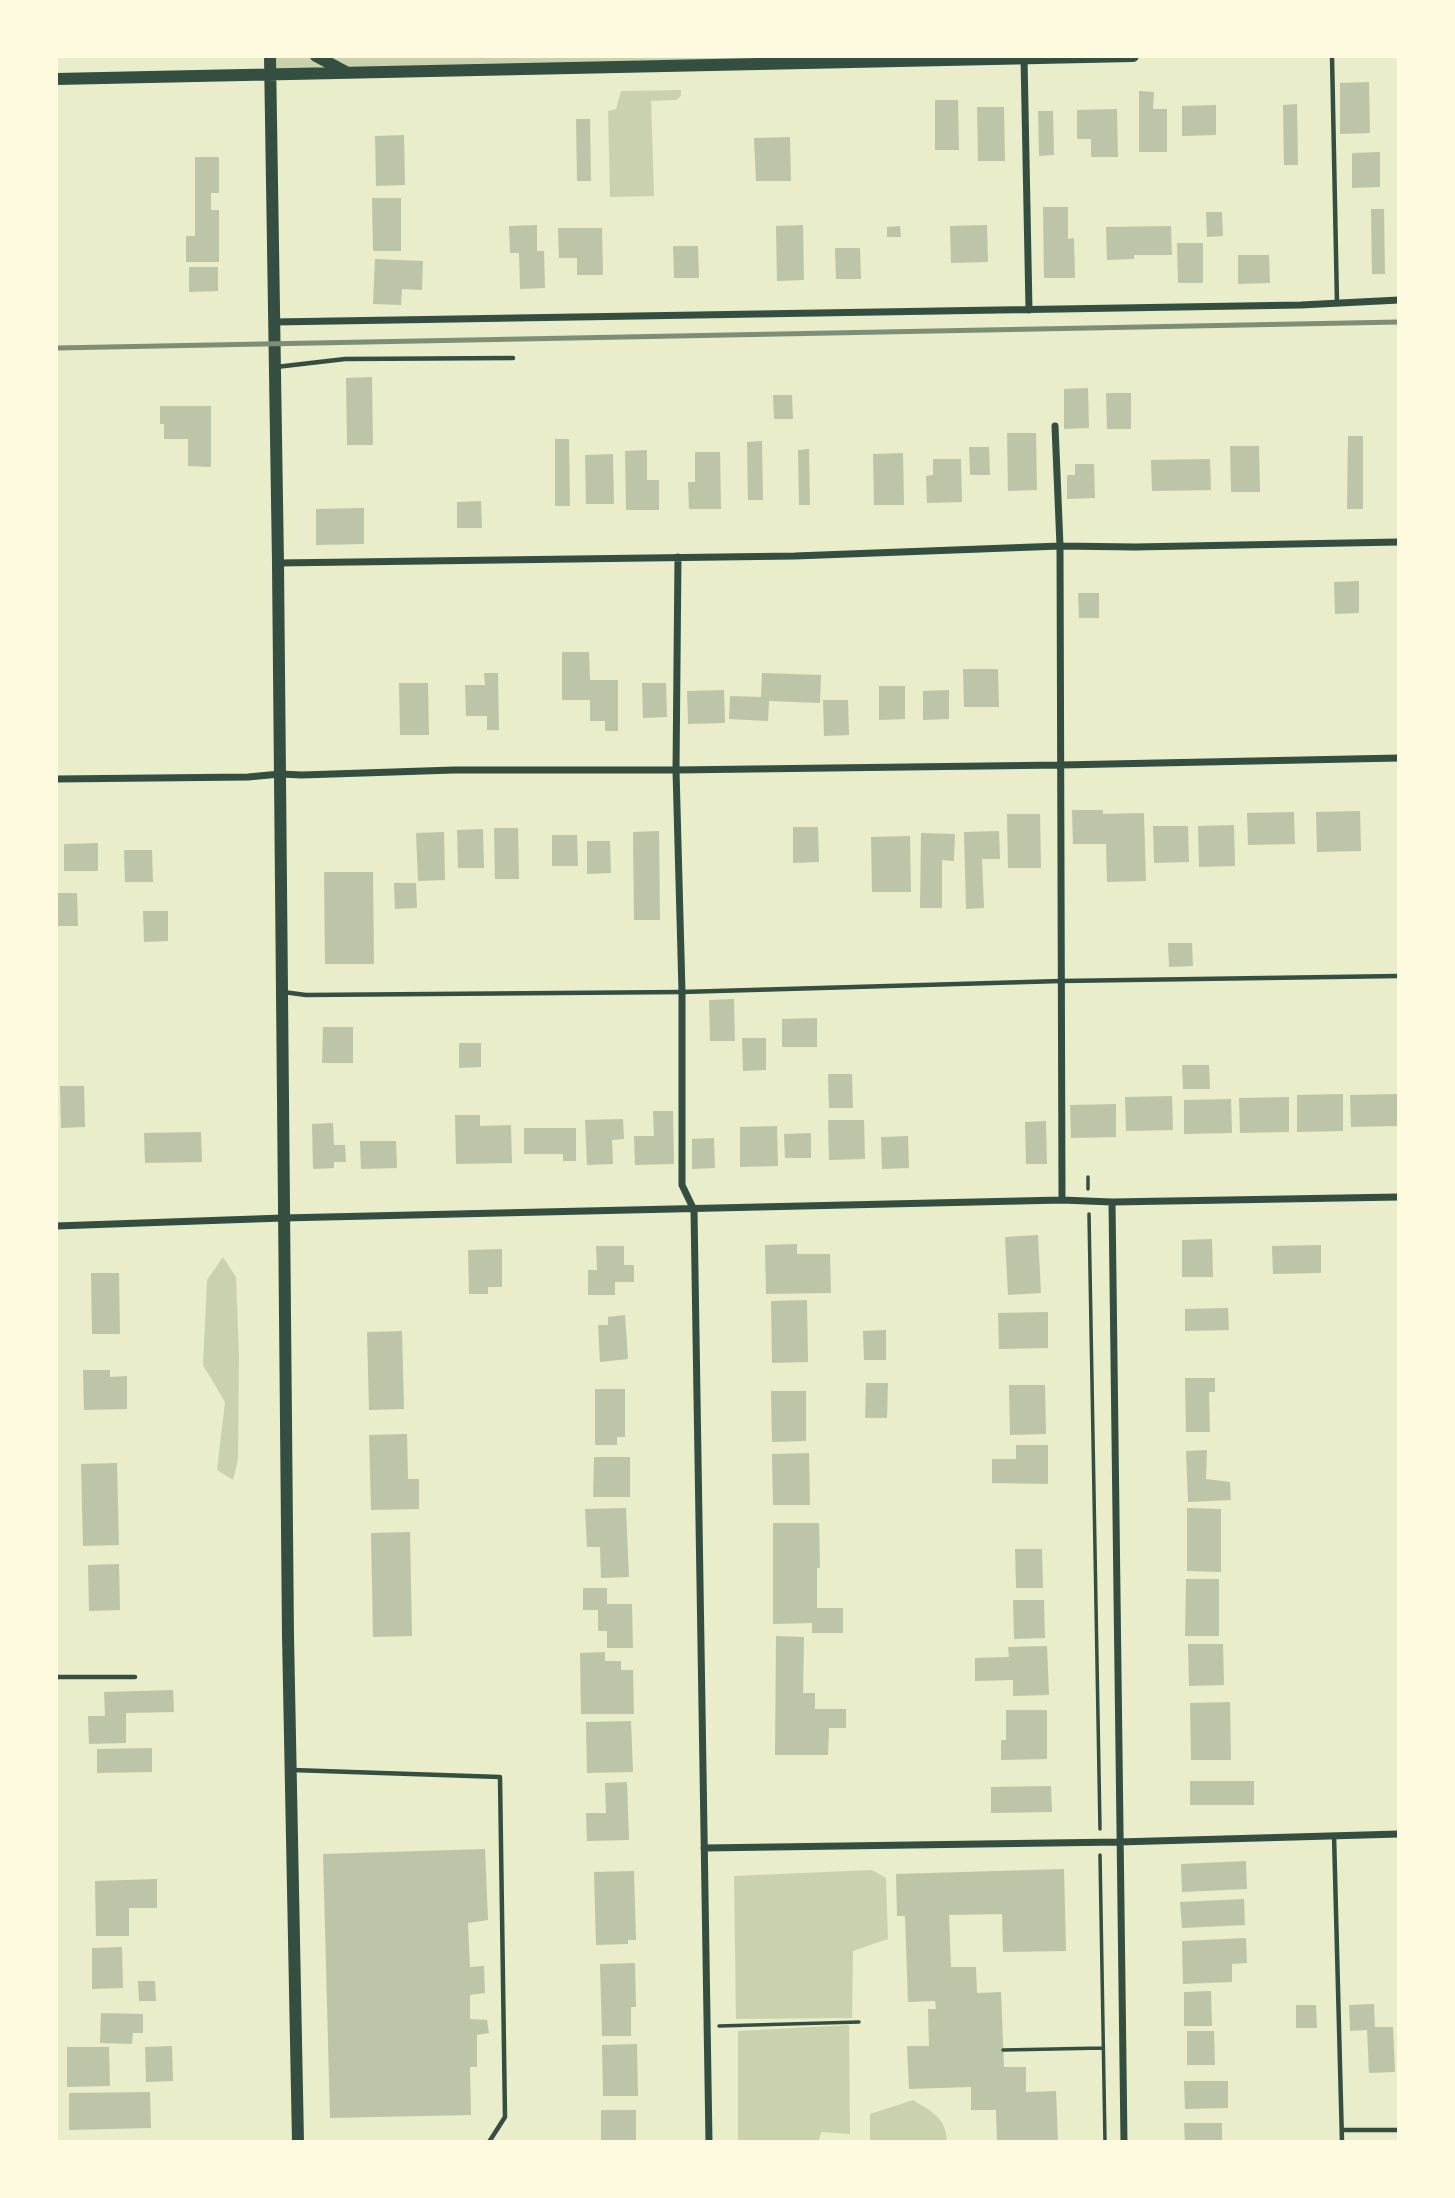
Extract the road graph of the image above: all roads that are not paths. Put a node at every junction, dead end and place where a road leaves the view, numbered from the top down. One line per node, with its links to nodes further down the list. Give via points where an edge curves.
1 (270, 56): 7 (street)
2 (316, 56): 6 (street)
3 (1133, 56): 5 (street)
4 (1332, 56): 10 (lane)
5 (1024, 57): 6 (street); 11 (street)
6 (350, 74): 7 (street)
7 (270, 75): 8 (street); 12 (street)
8 (56, 79)
9 (1399, 300): 10 (street)
10 (1338, 303): 11 (street)
11 (1029, 310): 12 (street)
12 (274, 322): 14 (street)
13 (513, 358): 14 (lane, via 345,359)
14 (275, 367): 19 (street)
15 (1055, 426): 17 (street)
16 (1399, 542): 17 (street)
17 (1059, 546): 18 (street); 21 (street)
18 (678, 557): 19 (street); 22 (street)
19 (278, 563): 23 (street)
20 (1399, 758): 21 (street)
21 (1061, 765): 22 (street); 26 (street)
22 (676, 770): 23 (street); 28 (street)
23 (280, 774): 24 (street); 27 (street)
24 (56, 779)
25 (1399, 975): 26 (lane)
26 (1061, 981): 28 (lane); 30 (street)
27 (282, 992): 28 (lane); 33 (street)
28 (682, 992): 32 (street, via 682,1185)
29 (1399, 1197): 31 (street)
30 (1062, 1200): 31 (street); 32 (street)
31 (1112, 1202): 40 (street)
32 (694, 1210): 33 (street); 41 (street)
33 (283, 1218): 34 (street); 37 (street)
34 (56, 1226)
35 (56, 1677): 36 (lane)
36 (135, 1677)
37 (291, 1770): 44 (street); 45 (lane, via 500,1777 505,2117)
38 (1399, 1834): 39 (street)
39 (1334, 1835): 40 (street); 42 (lane)
40 (1119, 1842): 41 (street); 47 (street)
41 (704, 1848): 46 (street)
42 (1342, 2130): 43 (lane); 48 (lane)
43 (1399, 2130)
44 (298, 2142)
45 (489, 2142)
46 (709, 2142)
47 (1124, 2142)
48 (1342, 2142)

